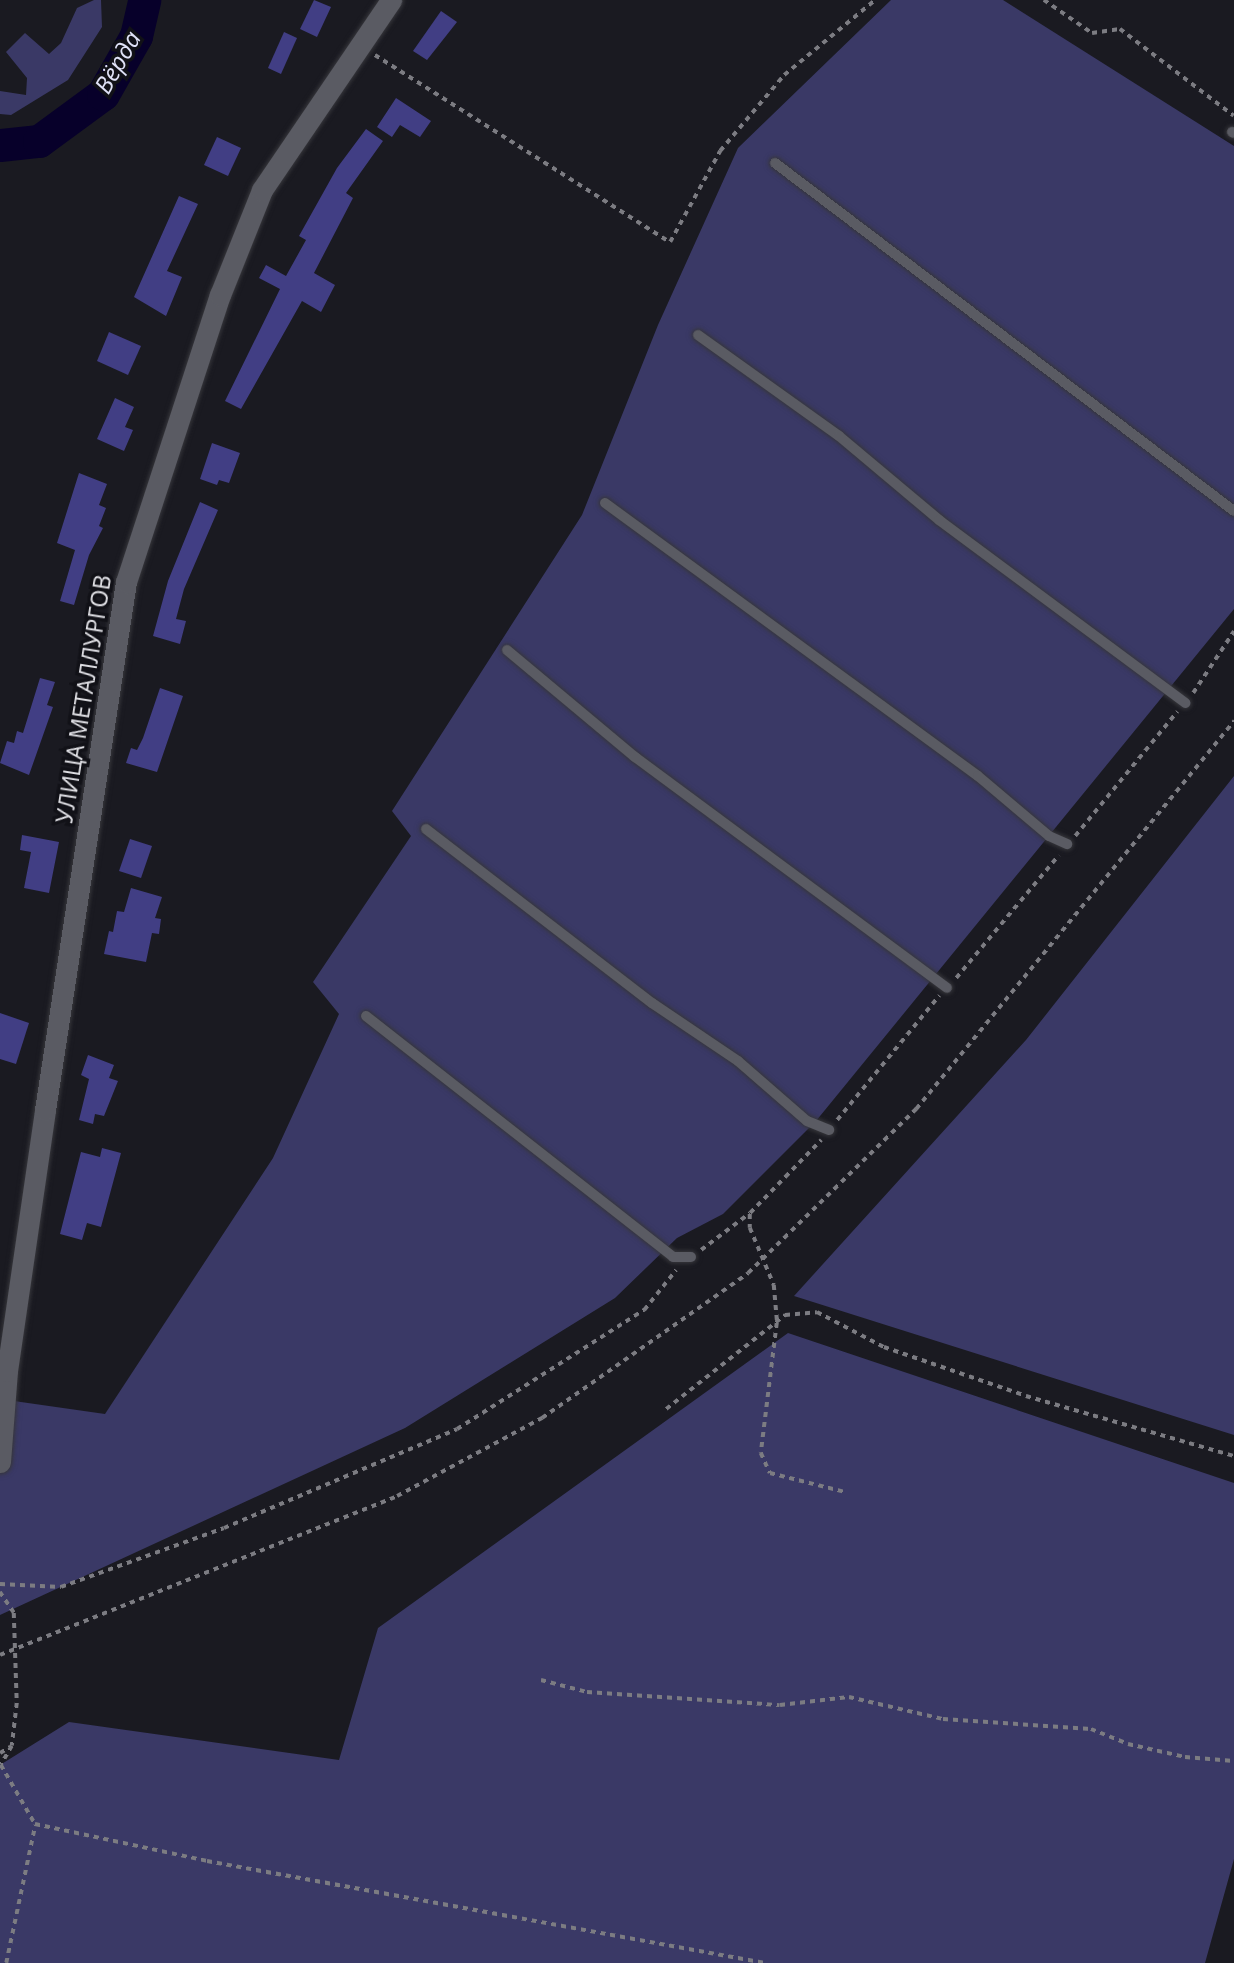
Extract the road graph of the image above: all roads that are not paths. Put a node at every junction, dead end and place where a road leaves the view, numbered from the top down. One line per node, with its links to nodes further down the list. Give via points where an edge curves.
1 (391, 0): 14 (street, УЛИЦА МЕТАЛЛУРГОВ, via 262,190 220,295 126,582 7,1371)
2 (775, 163): 5 (lane)
3 (698, 335): 7 (lane, via 839,436 939,520)
4 (605, 502): 9 (lane, via 978,776 1049,836)
5 (1234, 511)
6 (506, 650): 10 (lane, via 635,757)
7 (1185, 703)
8 (426, 829): 12 (lane, via 652,1003 738,1061 807,1121)
9 (1068, 844)
10 (947, 988)
11 (366, 1016): 13 (lane, via 673,1257)
12 (829, 1130)
13 (691, 1257)
14 (0, 1462)

